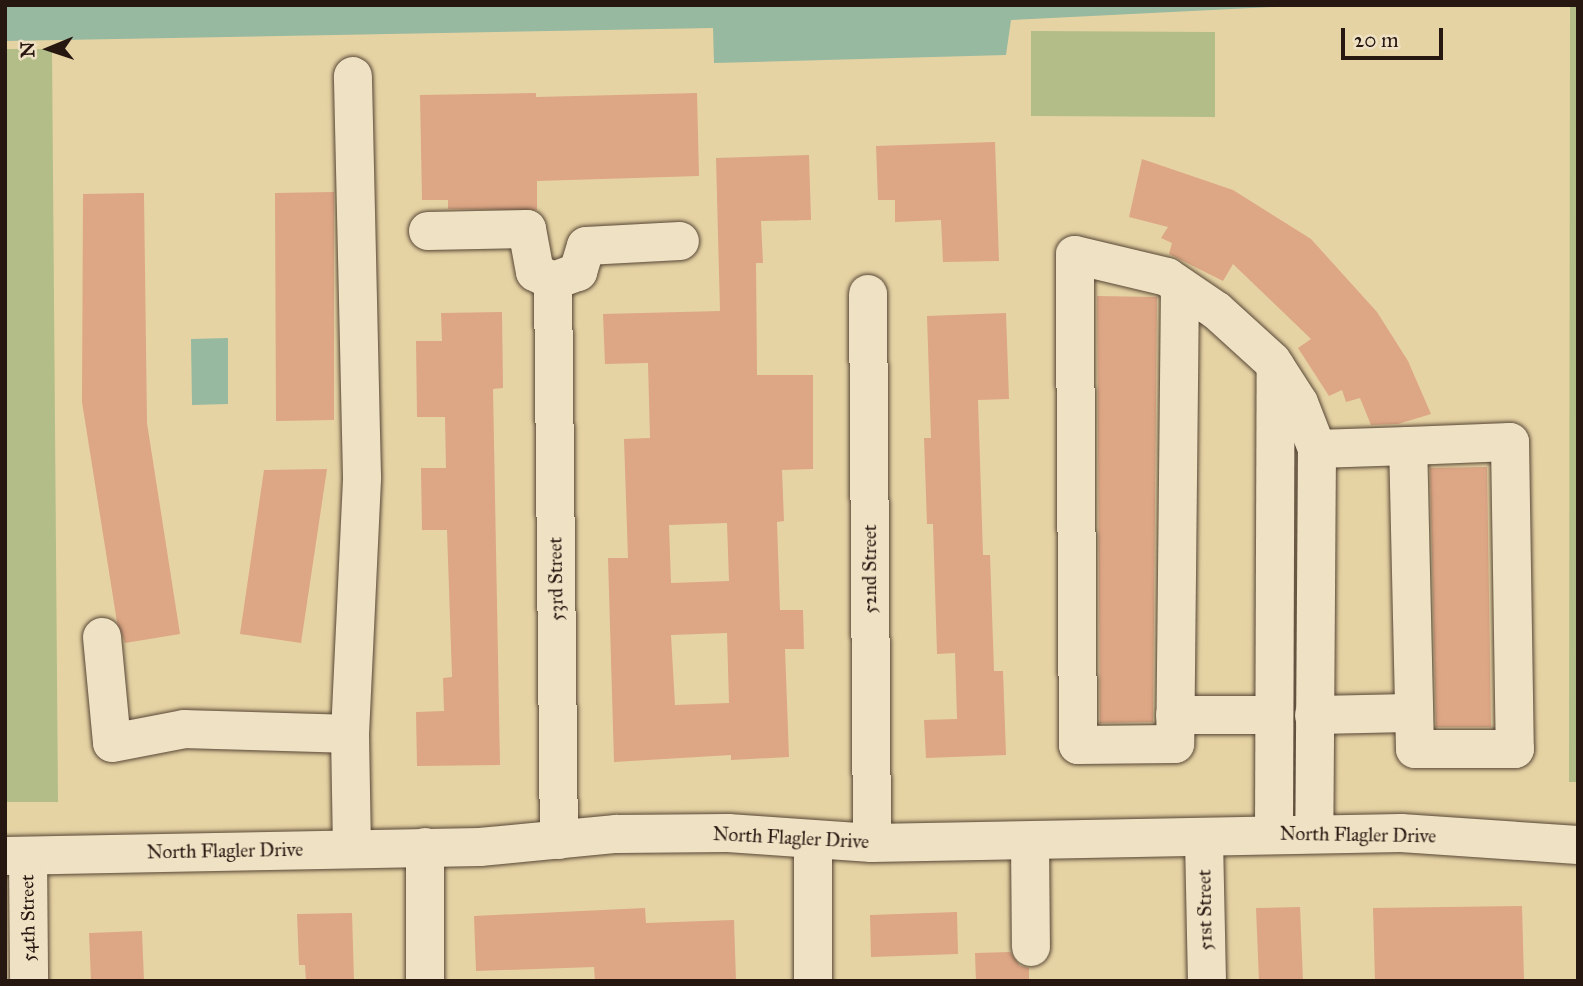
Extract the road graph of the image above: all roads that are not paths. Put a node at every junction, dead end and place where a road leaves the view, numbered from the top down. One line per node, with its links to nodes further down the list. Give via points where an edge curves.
1 (353, 76): 15 (street, via 362,477)
2 (428, 231): 6 (street, via 527,229 535,272)
3 (680, 241): 6 (street, via 586,246 578,272)
4 (1180, 287): 7 (street, via 1217,312); 12 (street); 12 (street, via 1167,278 1075,255 1078,745 1175,744)
5 (868, 294): 22 (street, 52nd Street)
6 (553, 299): 19 (street, 53rd Street)
7 (1276, 367): 9 (street, via 1299,403); 13 (street)
8 (1408, 446): 9 (street); 11 (street); 11 (street, via 1510,442 1515,749 1415,749)
9 (1317, 449): 14 (street)
10 (102, 637): 15 (street, via 112,743 185,729)
11 (1413, 713): 14 (street)
12 (1175, 715): 13 (street)
13 (1273, 715): 16 (street)
14 (1314, 715): 17 (street)
15 (350, 734): 25 (street)
16 (1274, 834): 17 (street, North Flagler Drive); 18 (street, North Flagler Drive)
17 (1314, 834): 23 (street, North Flagler Drive, via 1401,833)
18 (1204, 839): 20 (street, North Flagler Drive); 31 (street, 51st Street)
19 (559, 841): 21 (street, North Flagler Drive, via 616,834 728,833); 24 (street, North Flagler Drive)
20 (1030, 841): 22 (street, North Flagler Drive); 27 (street)
21 (813, 842): 22 (street, North Flagler Drive); 30 (street)
22 (872, 843)
23 (1578, 845)
24 (425, 847): 25 (street, North Flagler Drive); 29 (street)
25 (352, 849): 26 (street, North Flagler Drive)
26 (16, 856): 28 (street, 54th Street)
27 (1031, 947)
28 (29, 981)
29 (425, 981)
30 (813, 981)
31 (1207, 981)

